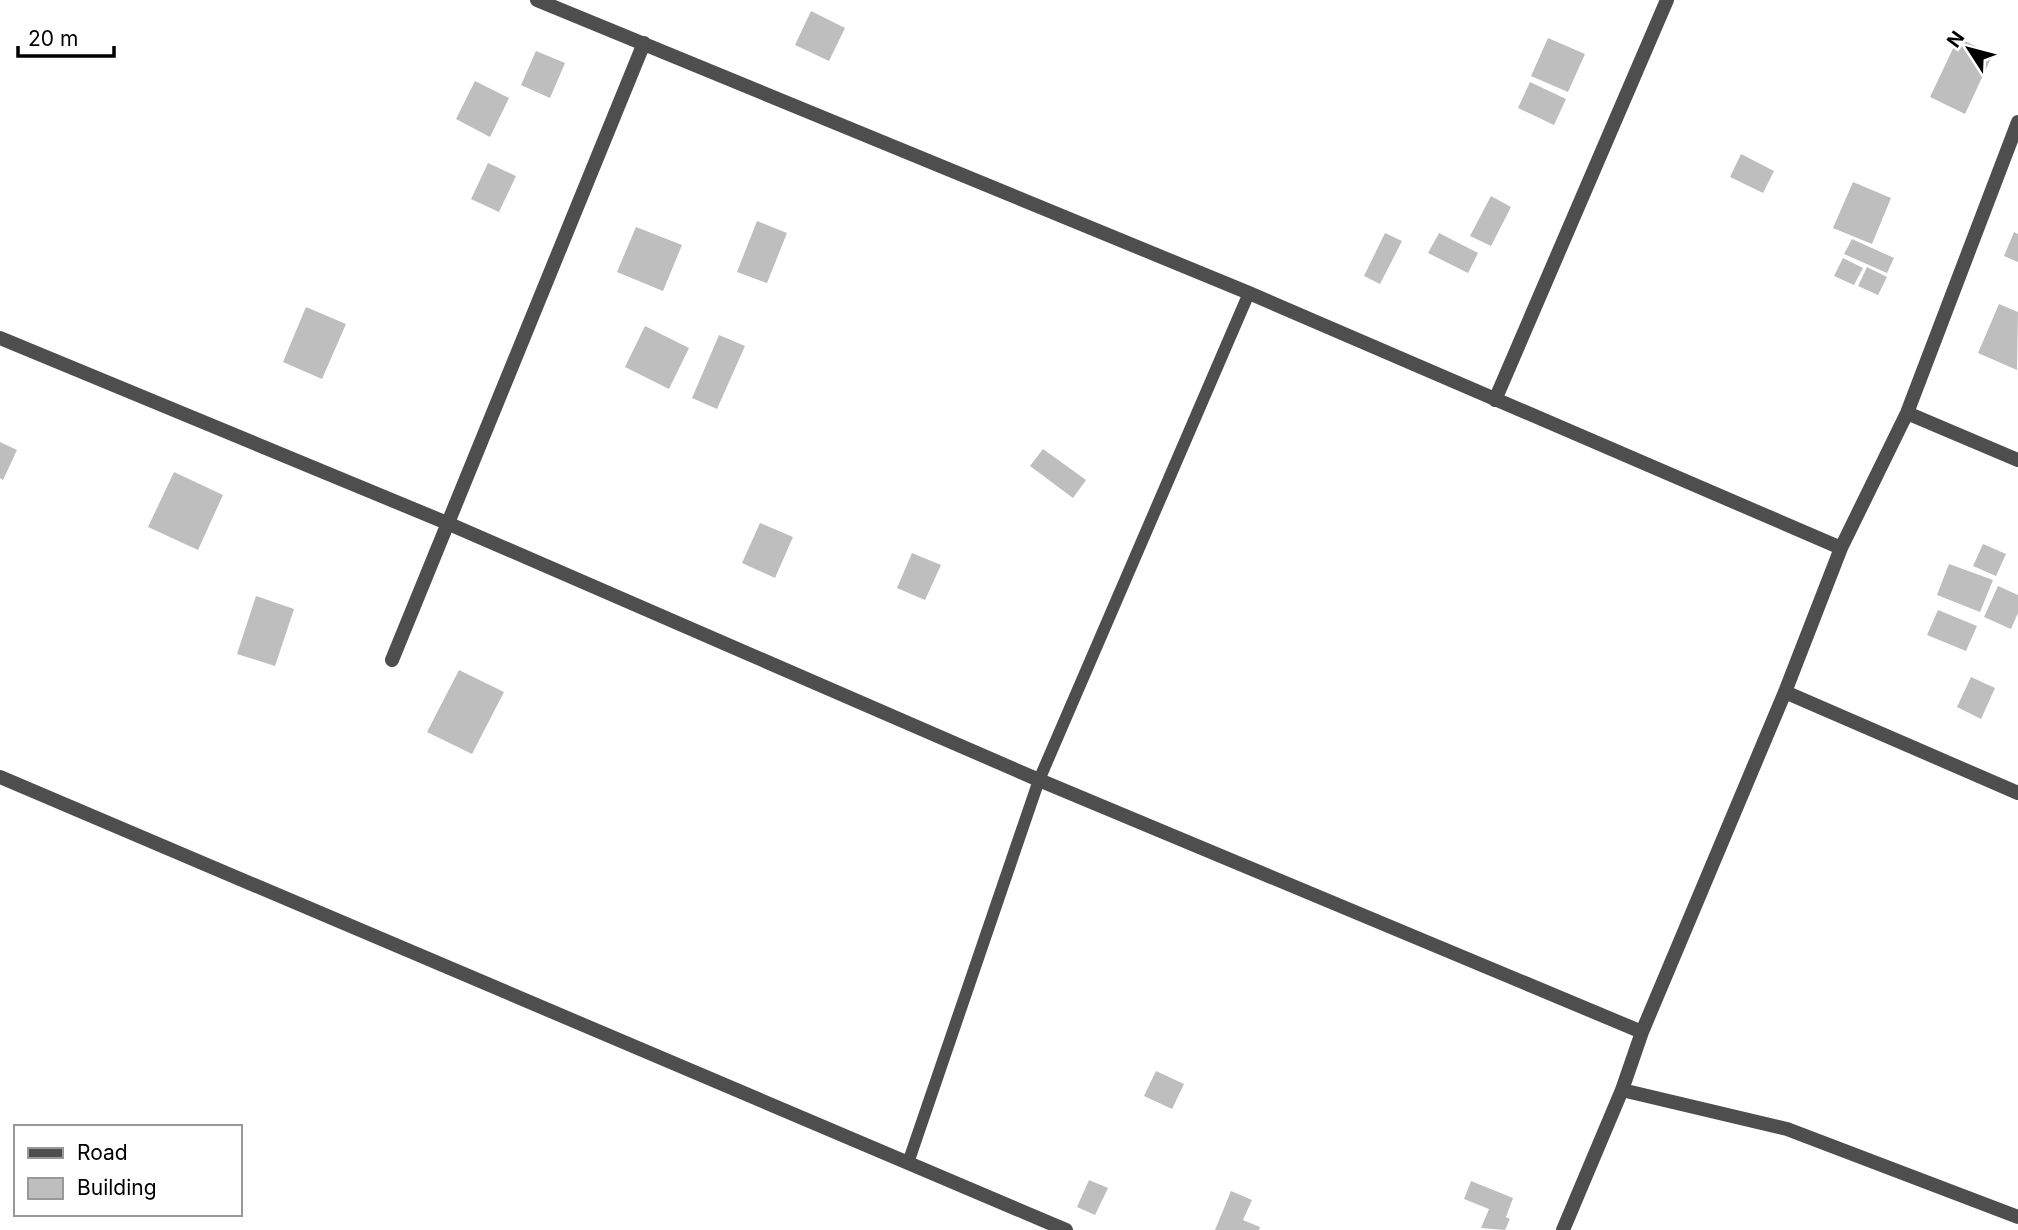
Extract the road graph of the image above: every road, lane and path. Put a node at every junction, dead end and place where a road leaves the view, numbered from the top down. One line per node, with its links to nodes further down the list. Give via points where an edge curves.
1 (537, 0): 3 (street)
2 (1667, 0): 7 (street)
3 (645, 43): 5 (street); 10 (street)
4 (2018, 123): 8 (street)
5 (1250, 293): 7 (street); 15 (lane)
6 (0, 338): 10 (street)
7 (1495, 401): 11 (street)
8 (1907, 413): 9 (street); 11 (street)
9 (2018, 460)
10 (447, 523): 12 (street); 15 (street)
11 (1841, 548): 13 (street)
12 (393, 660)
13 (1785, 692): 16 (street); 17 (street)
14 (0, 777): 19 (street)
15 (1039, 780): 17 (street); 19 (lane)
16 (2018, 793)
17 (1642, 1032): 18 (street)
18 (1622, 1090): 20 (street, via 1787,1129); 22 (street)
19 (908, 1163): 21 (street)
20 (2018, 1217)
21 (1066, 1230)
22 (1563, 1230)

